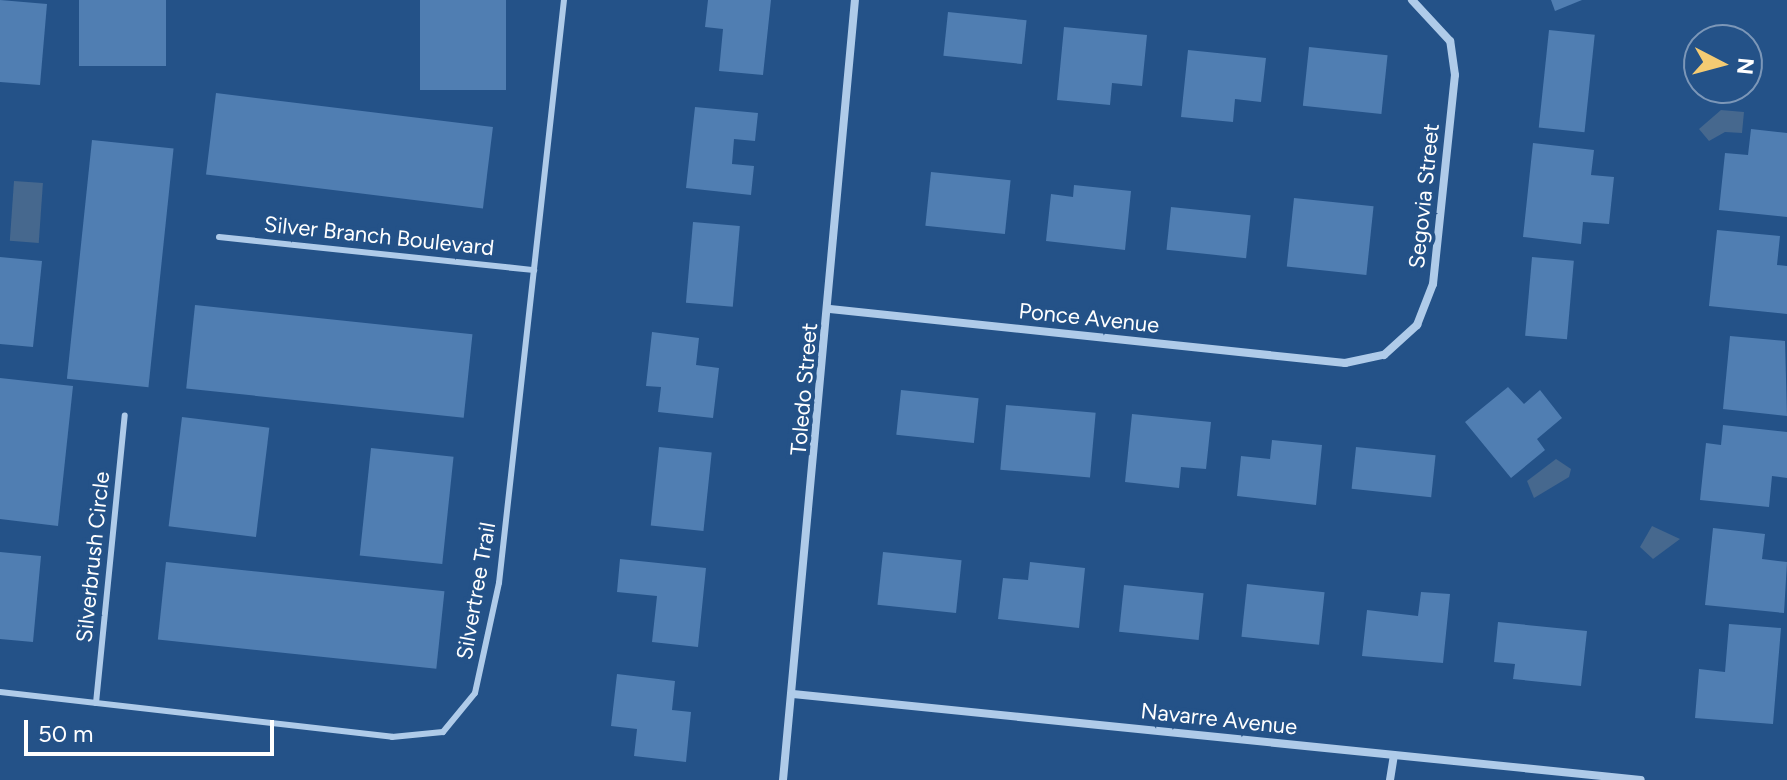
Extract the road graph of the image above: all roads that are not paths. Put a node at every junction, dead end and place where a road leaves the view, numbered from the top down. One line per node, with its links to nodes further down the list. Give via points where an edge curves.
1 (564, 0): 5 (lane, Silvertree Trail)
2 (855, 0): 6 (street, Toledo Street)
3 (1412, 0): 7 (street, Segovia Street, via 1450,41 1455,75 1433,284 1417,325 1384,355)
4 (219, 237): 5 (lane, Silver Branch Boulevard)
5 (534, 270): 11 (lane, Silvertree Trail, via 499,583 475,693 443,732 392,737)
6 (830, 309): 7 (street, Ponce Avenue); 10 (street, Toledo Street)
7 (1345, 363)
8 (125, 415): 11 (lane, Silverbrush Circle)
9 (0, 692): 11 (lane, Silvertree Trail)
10 (793, 694): 12 (street, Navarre Avenue); 13 (street, Toledo Street)
11 (96, 703)
12 (1394, 755): 14 (street); 15 (street, Navarre Avenue)
13 (783, 780)
14 (1390, 780)
15 (1641, 780)

